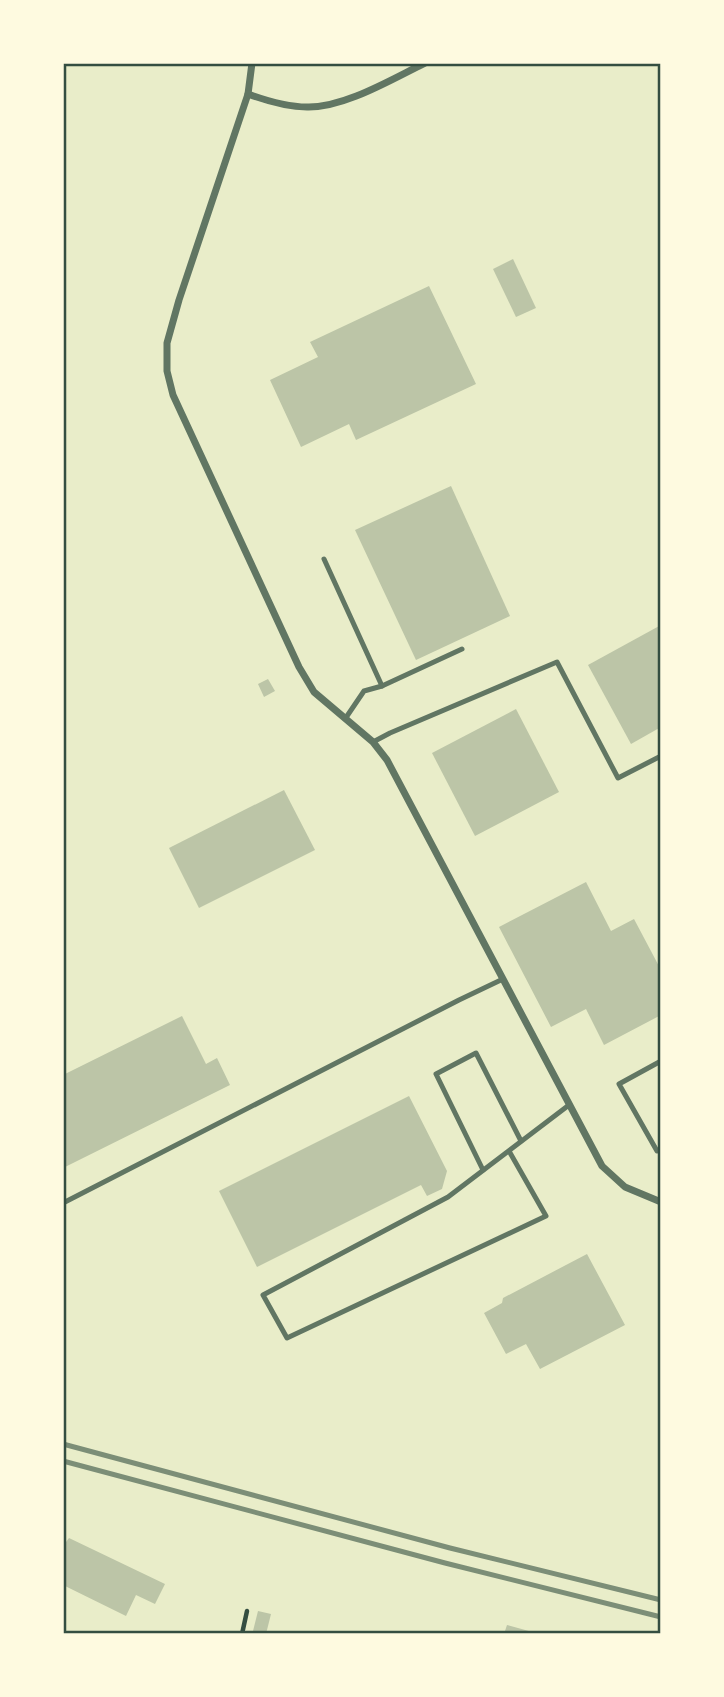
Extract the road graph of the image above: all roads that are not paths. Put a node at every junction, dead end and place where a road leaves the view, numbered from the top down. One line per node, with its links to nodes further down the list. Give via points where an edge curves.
1 (252, 63): 3 (street)
2 (425, 63): 3 (street, via 335,103 293,106)
3 (248, 94): 7 (street, via 179,300 167,343 167,371 173,395 299,667 314,692)
4 (324, 559): 6 (lane)
5 (462, 649): 6 (lane)
6 (382, 686): 7 (lane, via 364,691)
7 (345, 719): 8 (street)
8 (373, 742): 9 (lane, via 557,662 618,778); 10 (street, via 387,760)
9 (661, 756)
10 (503, 979): 12 (street); 18 (lane)
11 (661, 1061): 14 (lane, via 619,1084 657,1151)
12 (569, 1105): 13 (lane); 17 (street, via 602,1166 625,1187)
13 (521, 1141): 15 (lane); 16 (lane, via 476,1053 436,1074)
14 (661, 1149)
15 (509, 1151): 16 (lane); 16 (lane, via 546,1216 287,1338 263,1296 448,1197)
16 (483, 1170)
17 (661, 1202)
18 (63, 1203)

